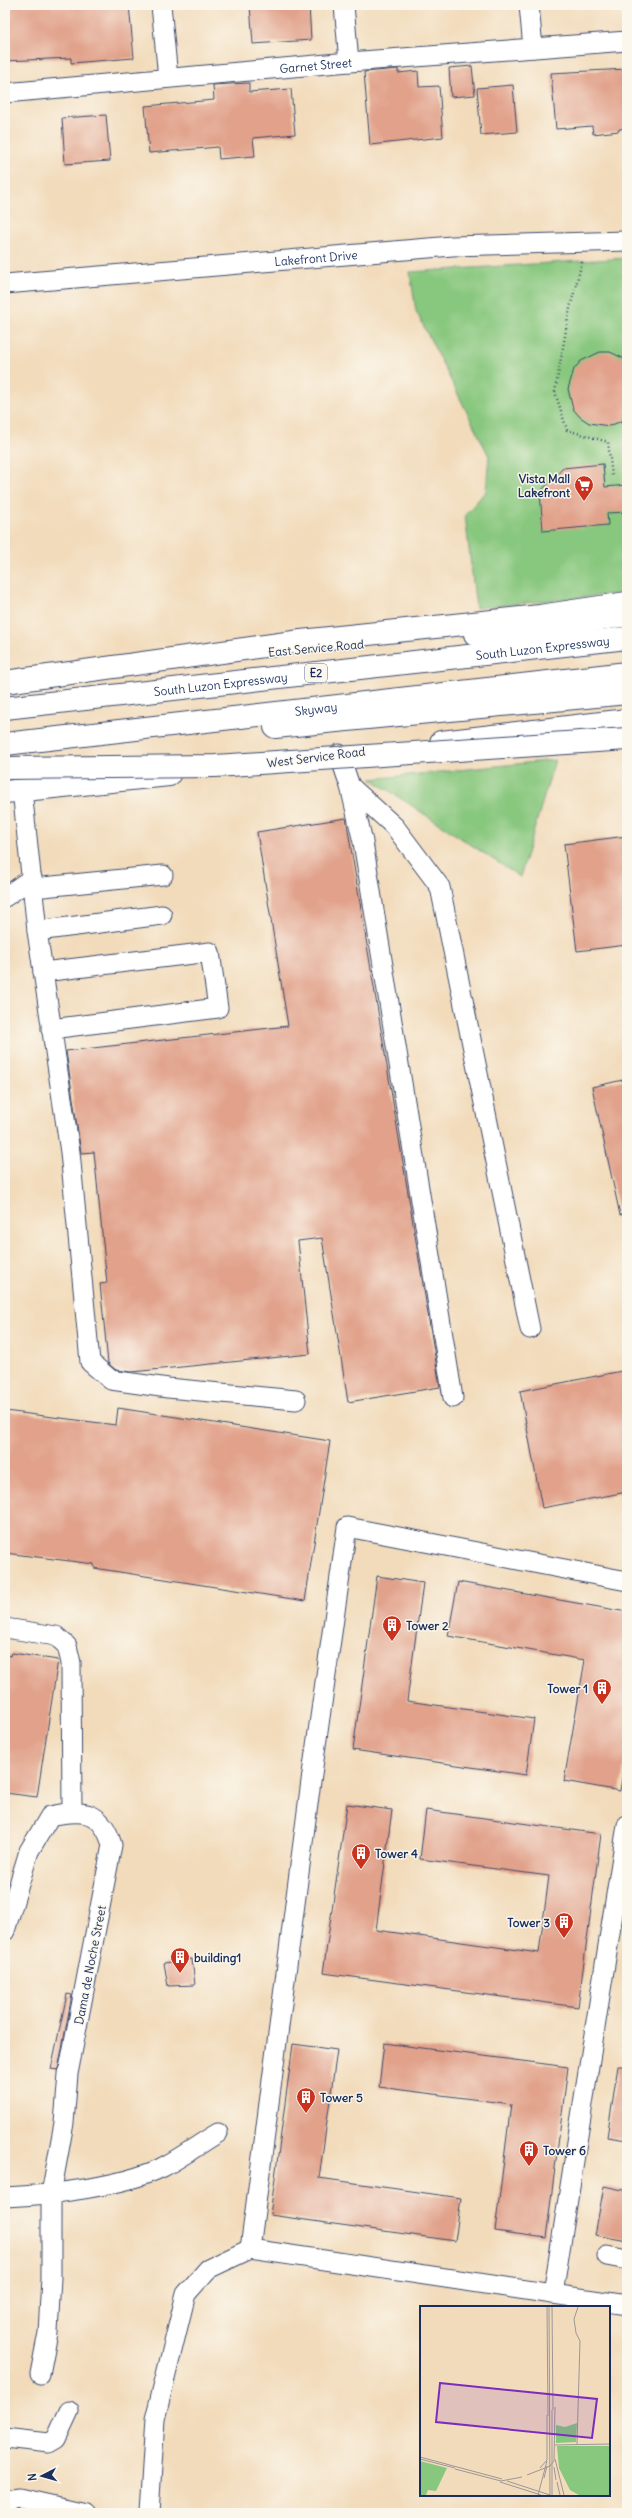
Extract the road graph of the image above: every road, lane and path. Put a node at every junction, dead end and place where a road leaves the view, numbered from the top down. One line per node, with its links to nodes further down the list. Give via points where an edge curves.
1 (161, 5): 7 (street)
2 (344, 5): 6 (street)
3 (529, 5): 5 (street)
4 (627, 41): 5 (street, Garnet Street)
5 (532, 48): 6 (street, Garnet Street)
6 (349, 62): 7 (street, Garnet Street)
7 (168, 78): 8 (street, Garnet Street)
8 (5, 93)
9 (627, 241): 10 (street, Lakefront Drive)
10 (588, 242): 11 (street, Lakefront Drive, via 452,246); 12 (path, via 570,308 555,392 567,430 608,442)
11 (5, 284)
12 (612, 476)
13 (627, 603): 19 (main road, bridge, via 540,616 301,641)
14 (627, 616): 18 (main road, East Service Road, via 548,627)
15 (627, 638): 21 (main road, South Luzon Expressway / E2)
16 (627, 650): 22 (main road, Skyway / E2)
17 (627, 673): 25 (main road, Skyway)
18 (5, 678)
19 (5, 682)
20 (627, 693): 27 (main road)
21 (5, 708)
22 (5, 720)
23 (627, 720): 26 (main road, West Service Road)
24 (627, 739): 28 (main road, bridge, via 215,766)
25 (5, 744)
26 (339, 754): 29 (street); 30 (main road, West Service Road)
27 (5, 755)
28 (5, 768)
29 (350, 786): 38 (street, via 395,827 440,887); 39 (street, via 363,842)
30 (14, 791): 32 (street)
31 (163, 874): 32 (street)
32 (32, 883): 33 (street); 35 (street)
33 (5, 898)
34 (162, 915): 35 (street)
35 (37, 931): 36 (street)
36 (43, 972): 37 (street); 37 (street, via 210,952 218,1008)
37 (51, 1029): 40 (street, via 70,1152 90,1362 111,1380)
38 (530, 1329)
39 (453, 1398)
40 (296, 1400)
41 (627, 1581): 49 (street, via 347,1526)
42 (5, 1628): 43 (street, via 56,1636 66,1646 71,1663)
43 (72, 1812): 45 (street, via 50,1816 29,1851); 47 (street, Dama de Noche Street, via 95,1816 108,1829 112,1845 68,2074 64,2123)
44 (627, 1825): 52 (street)
45 (5, 1931)
46 (218, 2133): 47 (street, via 160,2168 125,2179)
47 (51, 2194): 48 (street); 54 (street, Dama de Noche Street, via 52,2278 48,2333)
48 (5, 2197)
49 (250, 2249): 52 (street); 59 (street, via 208,2269 186,2294 155,2419)
50 (607, 2256): 51 (street)
51 (627, 2260)
52 (553, 2294): 53 (street)
53 (627, 2305)
54 (40, 2374)
55 (69, 2411): 56 (street, via 56,2438 49,2443)
56 (5, 2438)
57 (5, 2513): 58 (street, via 6,2505 11,2499 20,2498)
58 (86, 2513)
59 (149, 2513)

